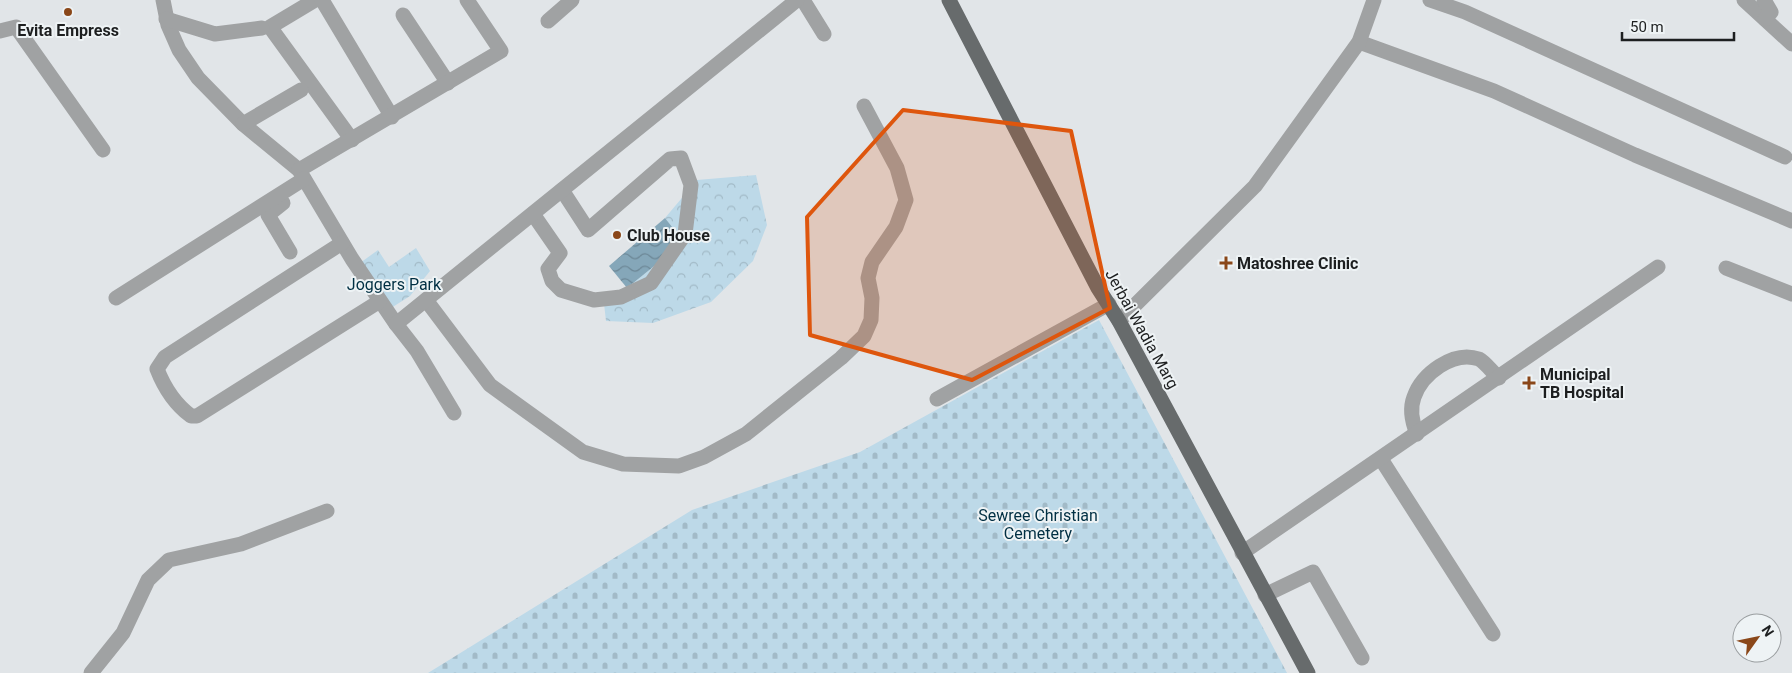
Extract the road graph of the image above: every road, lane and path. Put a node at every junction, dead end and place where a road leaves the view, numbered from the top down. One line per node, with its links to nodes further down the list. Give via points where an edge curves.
1 (163, 0): 14 (street)
2 (315, 0): 27 (street, via 270,27)
3 (322, 0): 25 (street)
4 (467, 0): 22 (street, via 501,51)
5 (572, 0): 16 (street)
6 (797, 0): 31 (street)
7 (803, 0): 19 (street)
8 (949, 0): 45 (main road, Jerbai Wadia Marg)
9 (1374, 0): 21 (street)
10 (1430, 0): 29 (street, via 1465,12)
11 (1744, 0): 15 (street)
12 (1764, 0): 15 (street, via 1771,12)
13 (403, 15): 22 (street)
14 (166, 19): 17 (street, via 215,34); 26 (street, via 179,50 198,78)
15 (1765, 20): 20 (street)
16 (548, 21)
17 (262, 28)
18 (0, 31): 28 (street, via 16,27)
19 (824, 34)
20 (1790, 38)
21 (1359, 42): 35 (street, via 1494,91); 46 (street, via 1255,186)
22 (448, 83): 25 (street)
23 (301, 90): 26 (street)
24 (864, 106): 43 (street, via 897,168 906,200 896,227 872,262 868,278 872,298 871,320 864,336 746,434 704,457 679,466 623,464 583,452 490,385)
25 (392, 117): 27 (street)
26 (244, 124): 30 (street)
27 (352, 140): 30 (street)
28 (103, 150)
29 (1785, 157)
30 (303, 181): 32 (street); 33 (street)
31 (562, 190): 34 (street); 34 (street, via 588,230 670,158 682,158 691,185 685,234 650,283 620,298 594,300 561,290 552,281 548,269 560,253)
32 (315, 205): 36 (street); 37 (street)
33 (270, 206): 38 (street, via 268,217); 42 (street)
34 (532, 214): 43 (street)
35 (1792, 221)
36 (324, 224)
37 (342, 244): 44 (street); 44 (street, via 165,357 157,369 161,381 182,410 197,416)
38 (290, 252)
39 (1658, 267): 48 (street)
40 (1726, 268): 41 (street)
41 (1792, 294)
42 (116, 298)
43 (426, 300): 47 (street)
44 (380, 301): 47 (street)
45 (1108, 304): 46 (main road, Jerbai Wadia Marg); 49 (street)
46 (1119, 321): 54 (main road, Jerbai Wadia Marg)
47 (396, 324): 50 (street, via 417,351)
48 (1499, 378): 51 (street); 51 (street, via 1479,360 1458,358 1440,365 1423,380 1413,397 1411,417)
49 (937, 399)
50 (454, 413)
51 (1416, 434): 52 (street)
52 (1381, 459): 54 (street); 56 (street)
53 (327, 511): 58 (street, via 241,544 169,560 148,580 123,633)
54 (1242, 553): 55 (main road, Jerbai Wadia Marg)
55 (1265, 595): 57 (street, via 1313,572); 59 (main road, Jerbai Wadia Marg)
56 (1493, 634)
57 (1362, 658)
58 (91, 673)
59 (1308, 673)

